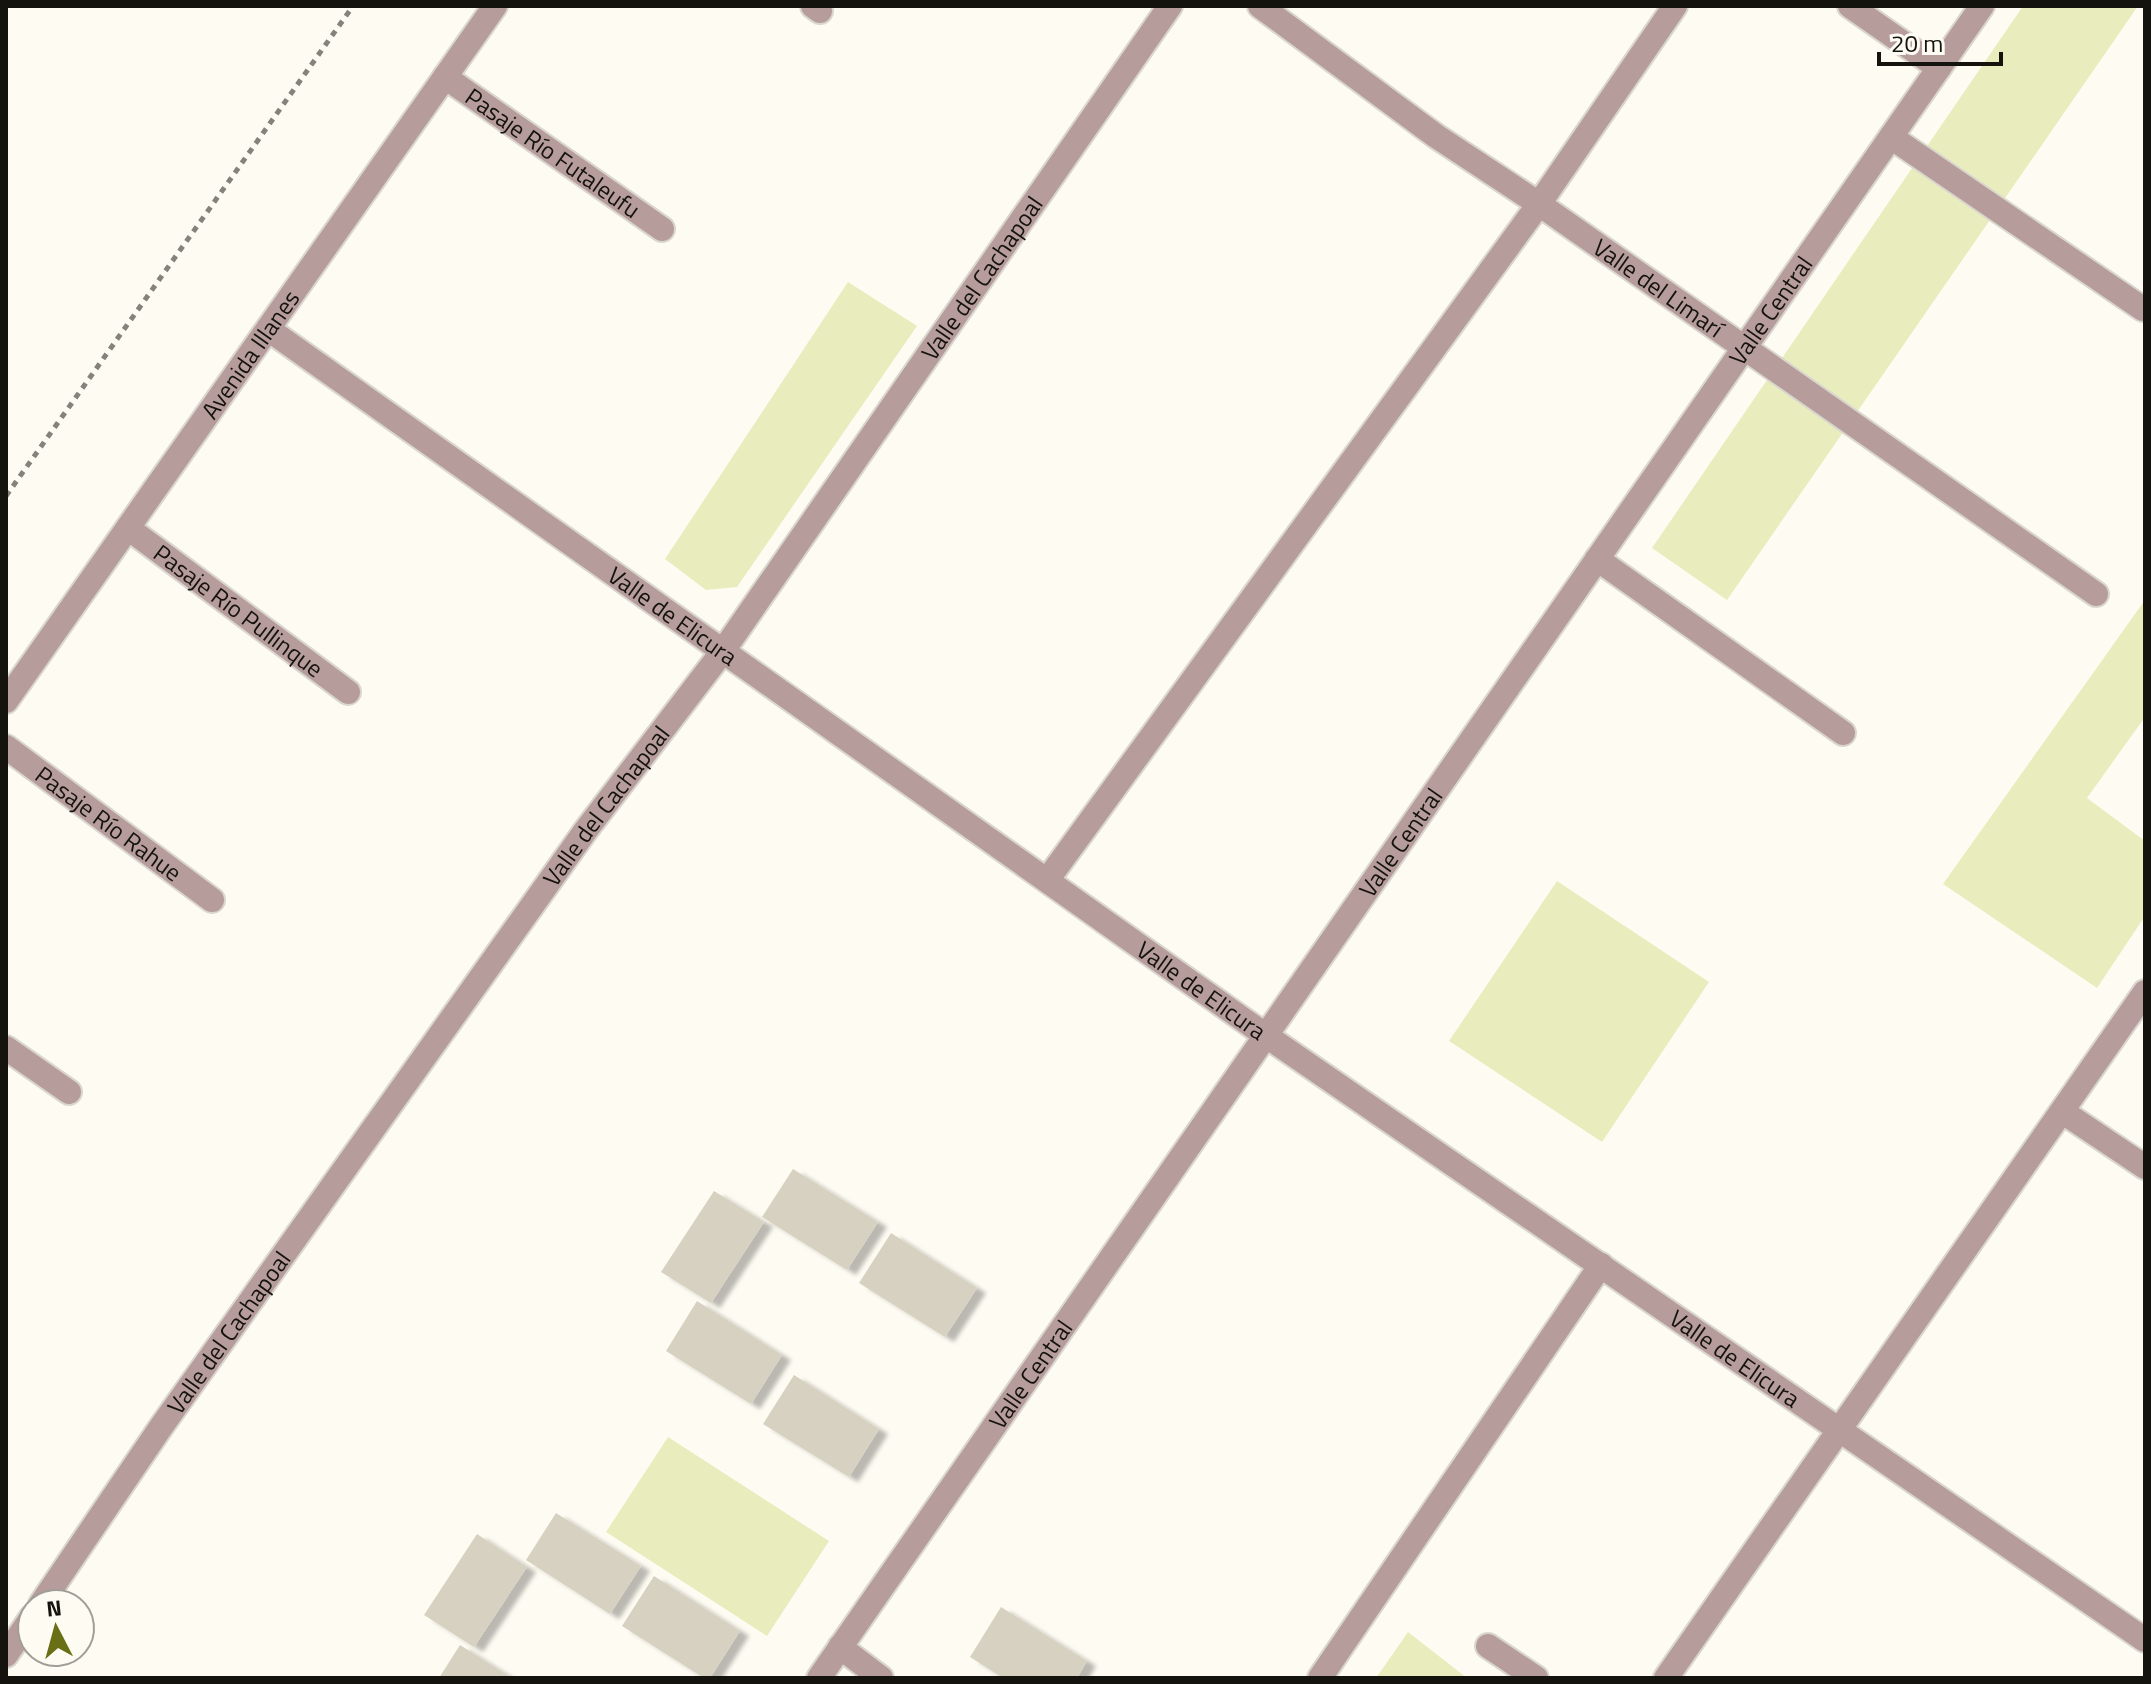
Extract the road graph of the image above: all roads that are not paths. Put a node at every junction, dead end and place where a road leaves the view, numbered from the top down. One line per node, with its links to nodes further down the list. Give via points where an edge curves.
1 (495, 6): 8 (street, Avenida Illanes)
2 (1170, 6): 18 (street, Valle del Cachapoal)
3 (1260, 6): 10 (street, Valle del Limarí, via 1436,136)
4 (1675, 6): 10 (street)
5 (1850, 6): 7 (street)
6 (1982, 6): 7 (street, Valle Central)
7 (1939, 68): 9 (street, Valle Central)
8 (445, 77): 11 (street, Pasaje Río Futaleufu); 13 (street, Avenida Illanes)
9 (1891, 137): 12 (street); 14 (street, Valle Central)
10 (1539, 204): 14 (street, Valle del Limarí); 23 (street)
11 (662, 229)
12 (2143, 309)
13 (268, 329): 15 (street, Avenida Illanes); 18 (street, Valle de Elicura)
14 (1743, 349): 16 (street, Valle Central); 17 (street, Valle del Limarí)
15 (128, 528): 19 (street, Pasaje Río Pullinque); 20 (street, Avenida Illanes)
16 (1597, 559): 21 (street); 26 (street, Valle Central)
17 (2096, 594)
18 (723, 651): 23 (street, Valle de Elicura); 33 (street, Valle del Cachapoal, via 586,830)
19 (348, 692)
20 (6, 701)
21 (1843, 733)
22 (6, 747): 24 (street, Pasaje Río Rahue)
23 (1048, 879): 26 (street, Valle de Elicura)
24 (212, 900)
25 (2145, 992): 29 (street)
26 (1265, 1035): 31 (street, Valle de Elicura); 36 (street, Valle Central)
27 (6, 1048): 28 (street)
28 (69, 1092)
29 (2063, 1112): 30 (street); 32 (street)
30 (2145, 1167)
31 (1601, 1265): 32 (street, Valle de Elicura); 39 (street)
32 (1837, 1431): 34 (street, Valle de Elicura); 41 (street)
33 (52, 1588)
34 (2145, 1640)
35 (1488, 1646): 40 (street)
36 (840, 1647): 37 (street, Valle Central); 38 (street)
37 (819, 1678)
38 (881, 1678)
39 (1320, 1678)
40 (1536, 1678)
41 (1666, 1678)

